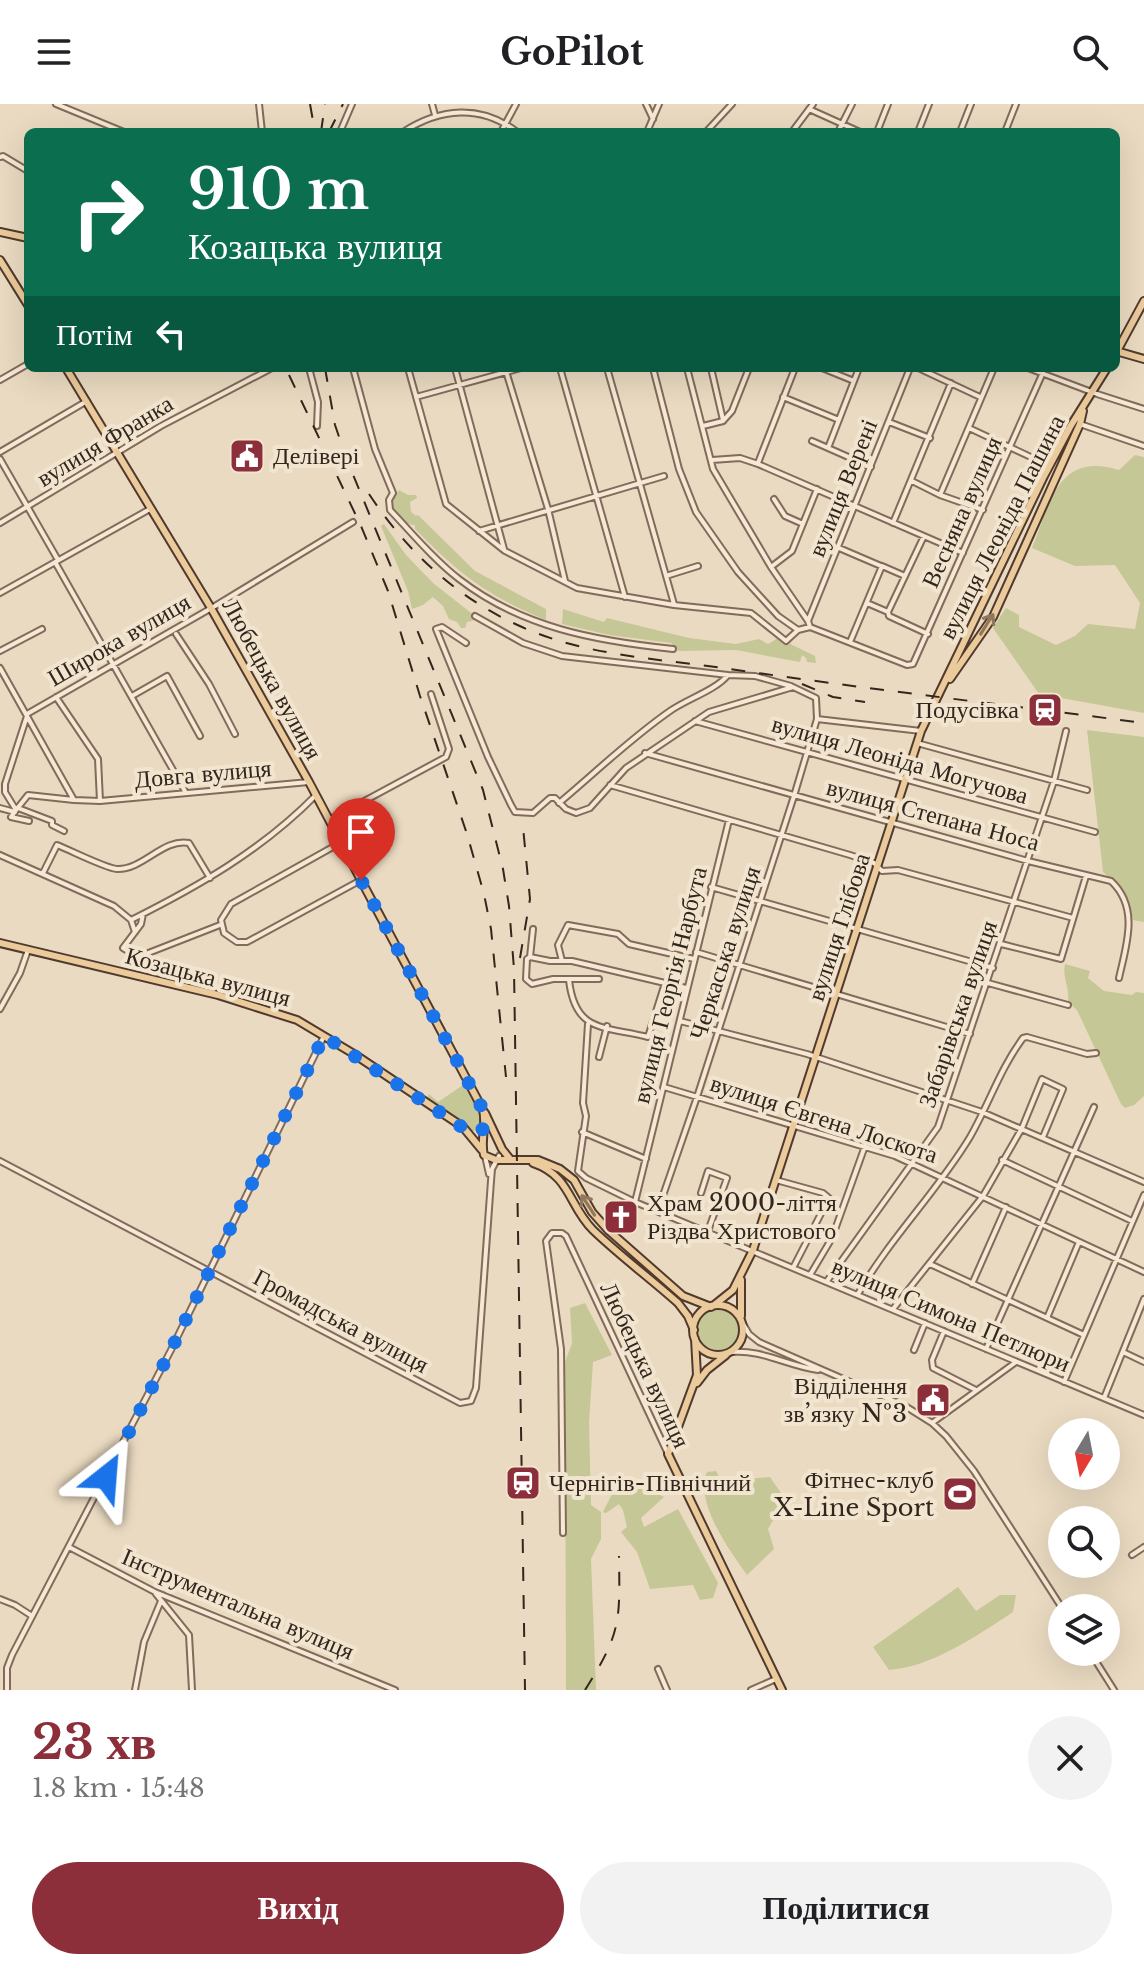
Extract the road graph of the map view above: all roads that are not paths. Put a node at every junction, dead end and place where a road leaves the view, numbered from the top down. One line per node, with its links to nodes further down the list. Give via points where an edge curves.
1 (56, 104): 20 (street)
2 (259, 104): 21 (street)
3 (352, 104): 22 (street)
4 (432, 104): 16 (street)
5 (516, 104): 18 (street)
6 (646, 104): 17 (street)
7 (659, 104): 17 (street)
8 (732, 104): 27 (street)
9 (813, 104): 15 (street)
10 (852, 104): 19 (street)
11 (888, 104): 31 (street)
12 (929, 104): 32 (street)
13 (971, 104): 33 (street)
14 (1016, 104): 34 (street)
15 (809, 109): 19 (street); 28 (street)
16 (435, 115): 18 (street, via 476,113); 23 (street)
17 (653, 119): 26 (street)
18 (506, 123): 24 (street); 25 (street)
19 (841, 125): 29 (street); 30 (street)
20 (114, 128)
21 (262, 128)
22 (342, 128)
23 (411, 128)
24 (503, 128)
25 (512, 128)
26 (649, 128)
27 (710, 128)
28 (795, 128)
29 (840, 128)
30 (849, 128)
31 (879, 128)
32 (920, 128)
33 (962, 128)
34 (1007, 128)
35 (0, 157): 36 (street)
36 (24, 169)
37 (0, 232): 38 (main road)
38 (24, 237)
39 (0, 260): 40 (main road)
40 (24, 300)
41 (1144, 301): 42 (main road)
42 (1120, 344)
43 (1120, 352): 44 (main road)
44 (1144, 359)
45 (24, 366): 69 (street)
46 (69, 372): 77 (main road, Любецька вулиця)
47 (264, 372): 92 (street, вулиця Франка)
48 (310, 372): 83 (street, via 318,402)
49 (354, 372): 145 (street, via 393,493 390,510 451,572 515,614 551,628)
50 (409, 372): 74 (street)
51 (456, 372): 72 (street)
52 (500, 372): 72 (street)
53 (507, 372): 108 (street)
54 (561, 372): 103 (street)
55 (608, 372): 100 (street)
56 (654, 372): 140 (street, via 696,512 738,572)
57 (688, 372): 84 (street)
58 (712, 372): 80 (street)
59 (747, 372): 80 (street)
60 (793, 372): 75 (street)
61 (832, 372): 70 (street)
62 (857, 372): 70 (street)
63 (908, 372): 81 (street, вулиця Верені)
64 (927, 372): 71 (street)
65 (992, 372): 76 (street)
66 (1044, 372): 90 (street, Весняна вулиця)
67 (1046, 372): 73 (street)
68 (1105, 372): 73 (main road, вулиця Леоніда Пашина)
69 (0, 380)
70 (854, 381): 79 (street)
71 (951, 383): 76 (street); 86 (street)
72 (460, 385): 74 (street); 113 (street)
73 (1092, 393): 78 (street); 82 (main road, вулиця Леоніда Пашина)
74 (416, 397): 115 (street, via 446,504)
75 (783, 397): 79 (street); 95 (street)
76 (980, 397): 85 (street)
77 (87, 401): 91 (street); 92 (main road, Любецька вулиця)
78 (1144, 409)
79 (839, 420): 89 (street)
80 (723, 421): 84 (street)
81 (889, 422): 86 (street); 96 (street, вулиця Верені)
82 (1077, 423): 88 (street); 98 (main road, вулиця Леоніда Пашина); 120 (main road, вулиця Леоніда Пашина)
83 (317, 426)
84 (703, 426): 94 (street)
85 (968, 428): 90 (street); 102 (street)
86 (930, 438): 99 (street)
87 (812, 441): 89 (street)
88 (1144, 446)
89 (828, 448): 96 (street)
90 (1010, 448): 98 (street, via 1035,459); 109 (street, Весняна вулиця)
91 (0, 452)
92 (117, 452): 106 (street, вулиця Франка); 107 (main road, Любецька вулиця)
93 (0, 459): 106 (street)
94 (712, 460): 95 (street, via 740,458); 124 (street, via 725,492)
95 (758, 464): 101 (street)
96 (871, 467): 105 (street, вулиця Верені)
97 (664, 476): 100 (street)
98 (1044, 476): 117 (main road, вулиця Леоніда Пашина)
99 (912, 481): 102 (street); 112 (street)
100 (639, 484): 103 (street); 126 (street)
101 (817, 489): 105 (street); 114 (street)
102 (940, 495): 109 (street)
103 (597, 496): 108 (street); 131 (street)
104 (774, 499): 114 (street, via 785,516)
105 (856, 506): 112 (street); 118 (street, вулиця Верені)
106 (28, 509): 111 (street, вулиця Франка); 122 (street)
107 (150, 509): 122 (street); 135 (main road, Любецька вулиця)
108 (548, 509): 113 (street); 128 (street)
109 (983, 510): 121 (street, Весняна вулиця)
110 (353, 522): 135 (street, Широка вулиця)
111 (0, 523)
112 (893, 523): 116 (street)
113 (498, 524): 115 (street); 119 (street)
114 (803, 524): 124 (street, via 792,551)
115 (479, 531): 119 (street)
116 (924, 536): 121 (street); 127 (street)
117 (1010, 545): 120 (main road); 130 (main road, вулиця Леоніда Пашина)
118 (839, 548): 125 (street); 138 (street, вулиця Верені)
119 (505, 551): 128 (street)
120 (1023, 551): 132 (main road, вулиця Леоніда Пашина)
121 (963, 553): 142 (street, Весняна вулиця)
122 (57, 561): 129 (street); 147 (street)
123 (698, 566): 126 (street)
124 (771, 567): 138 (street)
125 (884, 567): 127 (street); 133 (street)
126 (666, 576): 134 (street)
127 (905, 576): 136 (street)
128 (565, 581): 131 (street)
129 (0, 593)
130 (986, 594): 132 (main road); 151 (main road, вулиця Леоніда Пашина)
131 (625, 597): 134 (street)
132 (1000, 601): 151 (main road, вулиця Леоніда Пашина, one-way to 132)
133 (867, 603): 136 (street); 143 (street)
134 (674, 605): 140 (street, via 751,613 786,641)
135 (211, 608): 147 (street, Широка вулиця); 167 (main road, Любецька вулиця)
136 (888, 612): 142 (street)
137 (475, 616): 149 (street, via 523,643 562,656)
138 (809, 624): 140 (street); 143 (street)
139 (42, 629): 146 (street)
140 (798, 630)
141 (176, 634): 160 (street)
142 (928, 634): 143 (street, Весняна вулиця, via 913,664 907,665)
143 (850, 642)
144 (466, 643): 176 (street, via 442,627 436,629 515,812 533,813 550,798)
145 (673, 649)
146 (0, 651)
147 (113, 664): 153 (street); 154 (street, Широка вулиця)
148 (0, 668): 155 (street)
149 (728, 675): 150 (street); 176 (street, via 659,719)
150 (793, 687): 156 (street, Черкаська вулиця, via 816,698); 157 (street)
151 (943, 688): 158 (main road, вулиця Глібова)
152 (431, 694): 180 (street, via 449,749 446,757)
153 (132, 696): 161 (street, via 167,676); 171 (street)
154 (56, 697): 155 (street, Широка вулиця); 175 (street, Довга вулиця, via 98,759)
155 (27, 715): 168 (street); 174 (street)
156 (817, 719): 158 (street); 163 (street, Черкаська вулиця)
157 (695, 721): 163 (street, вулиця Леоніда Могучова); 164 (street)
158 (921, 731): 162 (main road, вулиця Глібова)
159 (1066, 731): 166 (street, Забарівська вулиця)
160 (235, 734)
161 (200, 736)
162 (917, 743): 165 (main road, вулиця Глібова); 166 (street)
163 (807, 751): 165 (street, вулиця Леоніда Могучова); 173 (street, Черкаська вулиця)
164 (645, 753): 169 (street); 173 (street, вулиця Степана Носа)
165 (905, 780): 179 (street, вулиця Леоніда Могучова); 183 (main road, вулиця Глібова)
166 (1054, 781): 170 (street); 179 (street, Забарівська вулиця)
167 (309, 782): 171 (street, Довга вулиця); 172 (main road, Любецька вулиця)
168 (2, 783): 178 (street)
169 (610, 785): 176 (street, via 590,808 576,813); 181 (street)
170 (1087, 790)
171 (186, 793): 175 (street, Довга вулиця)
172 (316, 795): 180 (main road, Любецька вулиця); 193 (street, via 252,852)
173 (794, 796): 183 (street, вулиця Степана Носа); 186 (street, Черкаська вулиця)
174 (74, 800): 175 (street, Довга вулиця); 178 (street, Довга вулиця, via 28,795)
175 (100, 801)
176 (559, 803)
177 (0, 808): 178 (street)
178 (16, 810): 182 (street, via 11,817); 184 (street, via 52,821)
179 (1041, 819): 185 (street, вулиця Леоніда Могучова); 189 (street, Забарівська вулиця)
180 (329, 820): 187 (main road, Любецька вулиця)
181 (729, 820): 186 (street); 195 (street, вулиця Георгія Нарбута)
182 (29, 821)
183 (891, 823): 189 (street, вулиця Степана Носа); 190 (main road, вулиця Глібова)
184 (64, 831)
185 (1095, 832)
186 (782, 836): 190 (street); 196 (street, Черкаська вулиця)
187 (341, 843): 194 (main road, Любецька вулиця); 201 (street, via 231,904)
188 (0, 855): 191 (street)
189 (1028, 861): 192 (street, вулиця Степана Носа); 197 (street, Забарівська вулиця)
190 (877, 867): 197 (street); 202 (main road, вулиця Глібова)
191 (43, 873): 193 (street, via 57,845 116,869 185,842); 200 (street, via 97,897)
192 (1086, 876): 199 (street); 214 (street, вулиця Степана Носа, via 1111,881 1129,918)
193 (210, 878): 198 (street)
194 (361, 880): 201 (street, via 247,942 229,937); 236 (main road, Любецька вулиця)
195 (711, 887): 196 (street); 208 (street, вулиця Георгія Нарбута)
196 (761, 901): 202 (street); 212 (street, Черкаська вулиця)
197 (1015, 902): 199 (street); 206 (street, Забарівська вулиця)
198 (143, 914): 200 (street); 204 (street)
199 (1073, 918): 206 (street, via 1061,959)
200 (131, 920): 204 (street)
201 (220, 925): 204 (street, via 138,957 123,948)
202 (857, 928): 213 (street); 220 (main road, вулиця Глібова)
203 (533, 929): 209 (street)
204 (135, 932)
205 (0, 943): 207 (main road, Козацька вулиця)
206 (1001, 944): 213 (street, Забарівська вулиця)
207 (28, 950): 222 (street); 228 (main road, Козацька вулиця, via 244,1002 297,1020)
208 (696, 952): 210 (street, вулиця Георгія Нарбута); 212 (street)
209 (530, 957): 211 (street); 216 (street, via 527,982)
210 (694, 959): 211 (street, via 629,944 618,934 568,925 558,945); 219 (street, вулиця Георгія Нарбута)
211 (562, 961): 217 (street)
212 (738, 964): 220 (street); 226 (street, Черкаська вулиця)
213 (993, 968): 218 (street, Забарівська вулиця)
214 (1119, 978)
215 (599, 979): 216 (street)
216 (569, 980): 224 (street, via 571,1002)
217 (665, 983): 219 (street); 225 (street, via 648,1037)
218 (988, 983): 221 (street); 227 (street, Забарівська вулиця)
219 (686, 988): 223 (street, вулиця Георгія Нарбута)
220 (836, 993): 227 (street); 231 (main road, вулиця Глібова)
221 (1068, 1005)
222 (0, 1009)
223 (680, 1021): 226 (street); 232 (street, вулиця Георгія Нарбута)
224 (588, 1024): 225 (street); 242 (street, вулиця Симона Петлюри)
225 (607, 1026): 230 (street)
226 (719, 1032): 231 (street); 233 (street, Черкаська вулиця)
227 (970, 1034): 234 (street, Забарівська вулиця)
228 (324, 1036): 241 (main road, Козацька вулиця); 273 (street)
229 (1096, 1053): 237 (street, via 1023,1038)
230 (599, 1057)
231 (815, 1057): 234 (street); 239 (main road, вулиця Глібова)
232 (664, 1087): 233 (street, вулиця Євгена Лоскота); 249 (street, вулиця Георгія Нарбута)
233 (697, 1097): 239 (street, вулиця Євгена Лоскота); 264 (street, Черкаська вулиця)
234 (949, 1101): 237 (street); 253 (street, Забарівська вулиця, via 938,1127)
235 (1094, 1107): 247 (street)
236 (483, 1110): 238 (main road, Любецька вулиця); 248 (main road)
237 (982, 1112): 240 (street); 254 (street)
238 (486, 1124): 241 (main road, via 482,1130); 243 (main road, Любецька вулиця)
239 (793, 1125): 245 (street, вулиця Євгена Лоскота); 255 (main road, вулиця Глібова)
240 (1022, 1128): 244 (street); 244 (street, via 1042,1079 1063,1089); 251 (street)
241 (469, 1131): 243 (main road); 246 (main road, Козацька вулиця)
242 (582, 1132): 249 (street); 262 (street, вулиця Симона Петлюри, via 578,1171)
243 (484, 1136): 246 (main road, Любецька вулиця); 248 (main road)
244 (1043, 1137): 247 (street)
245 (865, 1146): 253 (street, вулиця Євгена Лоскота); 275 (street, via 832,1238)
246 (483, 1151): 248 (main road); 248 (main road, via 486,1142); 256 (street)
247 (1074, 1151): 257 (street); 258 (street)
248 (500, 1155): 250 (main road); 256 (street)
249 (646, 1159): 262 (street, вулиця Георгія Нарбута)
250 (521, 1160): 282 (main road, one-way to 250, via 683,1296 608,1230 569,1175 545,1162); 287 (main road, via 557,1176 585,1220 678,1303)
251 (1002, 1160): 258 (street); 261 (street)
252 (0, 1161): 273 (street, Громадська вулиця)
253 (911, 1163): 254 (street, вулиця Євгена Лоскота); 277 (street, Забарівська вулиця)
254 (943, 1177): 261 (street, вулиця Євгена Лоскота); 279 (street)
255 (776, 1180): 269 (main road, вулиця Глібова); 272 (street, via 829,1198)
256 (491, 1181): 273 (street, Громадська вулиця, via 476,1388 466,1403)
257 (1144, 1182)
258 (1059, 1188): 265 (street); 266 (street)
259 (701, 1193): 267 (street, via 708,1171 727,1178)
260 (1144, 1195): 265 (street)
261 (983, 1196): 263 (street, вулиця Євгена Лоскота); 271 (street)
262 (635, 1202): 264 (street, вулиця Симона Петлюри)
263 (1006, 1207): 266 (street, вулиця Євгена Лоскота); 278 (street)
264 (658, 1210): 267 (street, вулиця Симона Петлюри)
265 (1132, 1221): 270 (street)
266 (1043, 1224): 268 (street, вулиця Євгена Лоскота); 281 (street)
267 (708, 1231): 269 (street, вулиця Симона Петлюри)
268 (1079, 1242): 270 (street, вулиця Євгена Лоскота); 284 (street)
269 (753, 1250): 272 (street, вулиця Симона Петлюри); 276 (main road, вулиця Глібова)
270 (1116, 1260): 274 (street, вулиця Євгена Лоскота); 289 (street)
271 (930, 1264): 278 (street); 283 (street)
272 (793, 1268): 275 (street, вулиця Симона Петлюри)
273 (210, 1271): 308 (street)
274 (1144, 1272)
275 (810, 1275): 277 (street, вулиця Симона Петлюри)
276 (741, 1276): 282 (main road, вулиця Глібова); 285 (main road, вулиця Глібова)
277 (827, 1281): 279 (street, вулиця Симона Петлюри)
278 (972, 1284): 281 (street)
279 (858, 1294): 283 (street, вулиця Симона Петлюри)
280 (1144, 1299): 294 (street)
281 (1009, 1302): 284 (street); 291 (street)
282 (712, 1306): 285 (main road, via 732,1309); 287 (main road, via 698,1315)
283 (893, 1309): 286 (street, вулиця Симона Петлюри)
284 (1047, 1318): 289 (street)
285 (742, 1321): 293 (main road, via 743,1336); 297 (street, via 759,1342)
286 (925, 1323): 288 (street, вулиця Симона Петлюри); 292 (street)
287 (694, 1330): 290 (main road)
288 (944, 1331): 291 (street, вулиця Симона Петлюри); 300 (street, via 933,1368)
289 (1085, 1335): 298 (street)
290 (695, 1339): 293 (main road, via 710,1353); 299 (main road, via 698,1369)
291 (986, 1349): 295 (street, вулиця Симона Петлюри)
292 (914, 1350)
293 (730, 1352): 297 (street, via 755,1351); 299 (main road)
294 (1123, 1352): 296 (street); 301 (street)
295 (1016, 1362): 298 (street, вулиця Симона Петлюри); 300 (street)
296 (1144, 1362)
297 (825, 1372): 303 (street)
298 (1064, 1382): 301 (street, вулиця Симона Петлюри)
299 (693, 1390): 305 (main road)
300 (976, 1390): 303 (street)
301 (1104, 1398): 302 (street, вулиця Симона Петлюри)
302 (1144, 1415)
303 (932, 1423): 312 (street, via 974,1471)
304 (658, 1432): 305 (street); 306 (street, Любецька вулиця); 307 (street, Любецька вулиця, via 570,1243 557,1232 548,1235 561,1349)
305 (670, 1434): 306 (main road)
306 (668, 1454): 318 (main road, Любецька вулиця)
307 (563, 1533)
308 (69, 1547): 311 (street, Інструментальна вулиця); 315 (street)
309 (1144, 1547): 310 (street)
310 (1132, 1555)
311 (155, 1592): 314 (street); 322 (street, Інструментальна вулиця)
312 (1053, 1594)
313 (0, 1599): 315 (street)
314 (161, 1601): 320 (street, via 144,1642); 321 (street, via 189,1635)
315 (32, 1616): 319 (street, via 7,1668)
316 (1099, 1666): 326 (street)
317 (658, 1669): 323 (street)
318 (776, 1679): 324 (street); 325 (main road, Любецька вулиця)
319 (7, 1690)
320 (135, 1690)
321 (192, 1690)
322 (395, 1690)
323 (667, 1690)
324 (751, 1690)
325 (782, 1690)
326 (1114, 1690)

